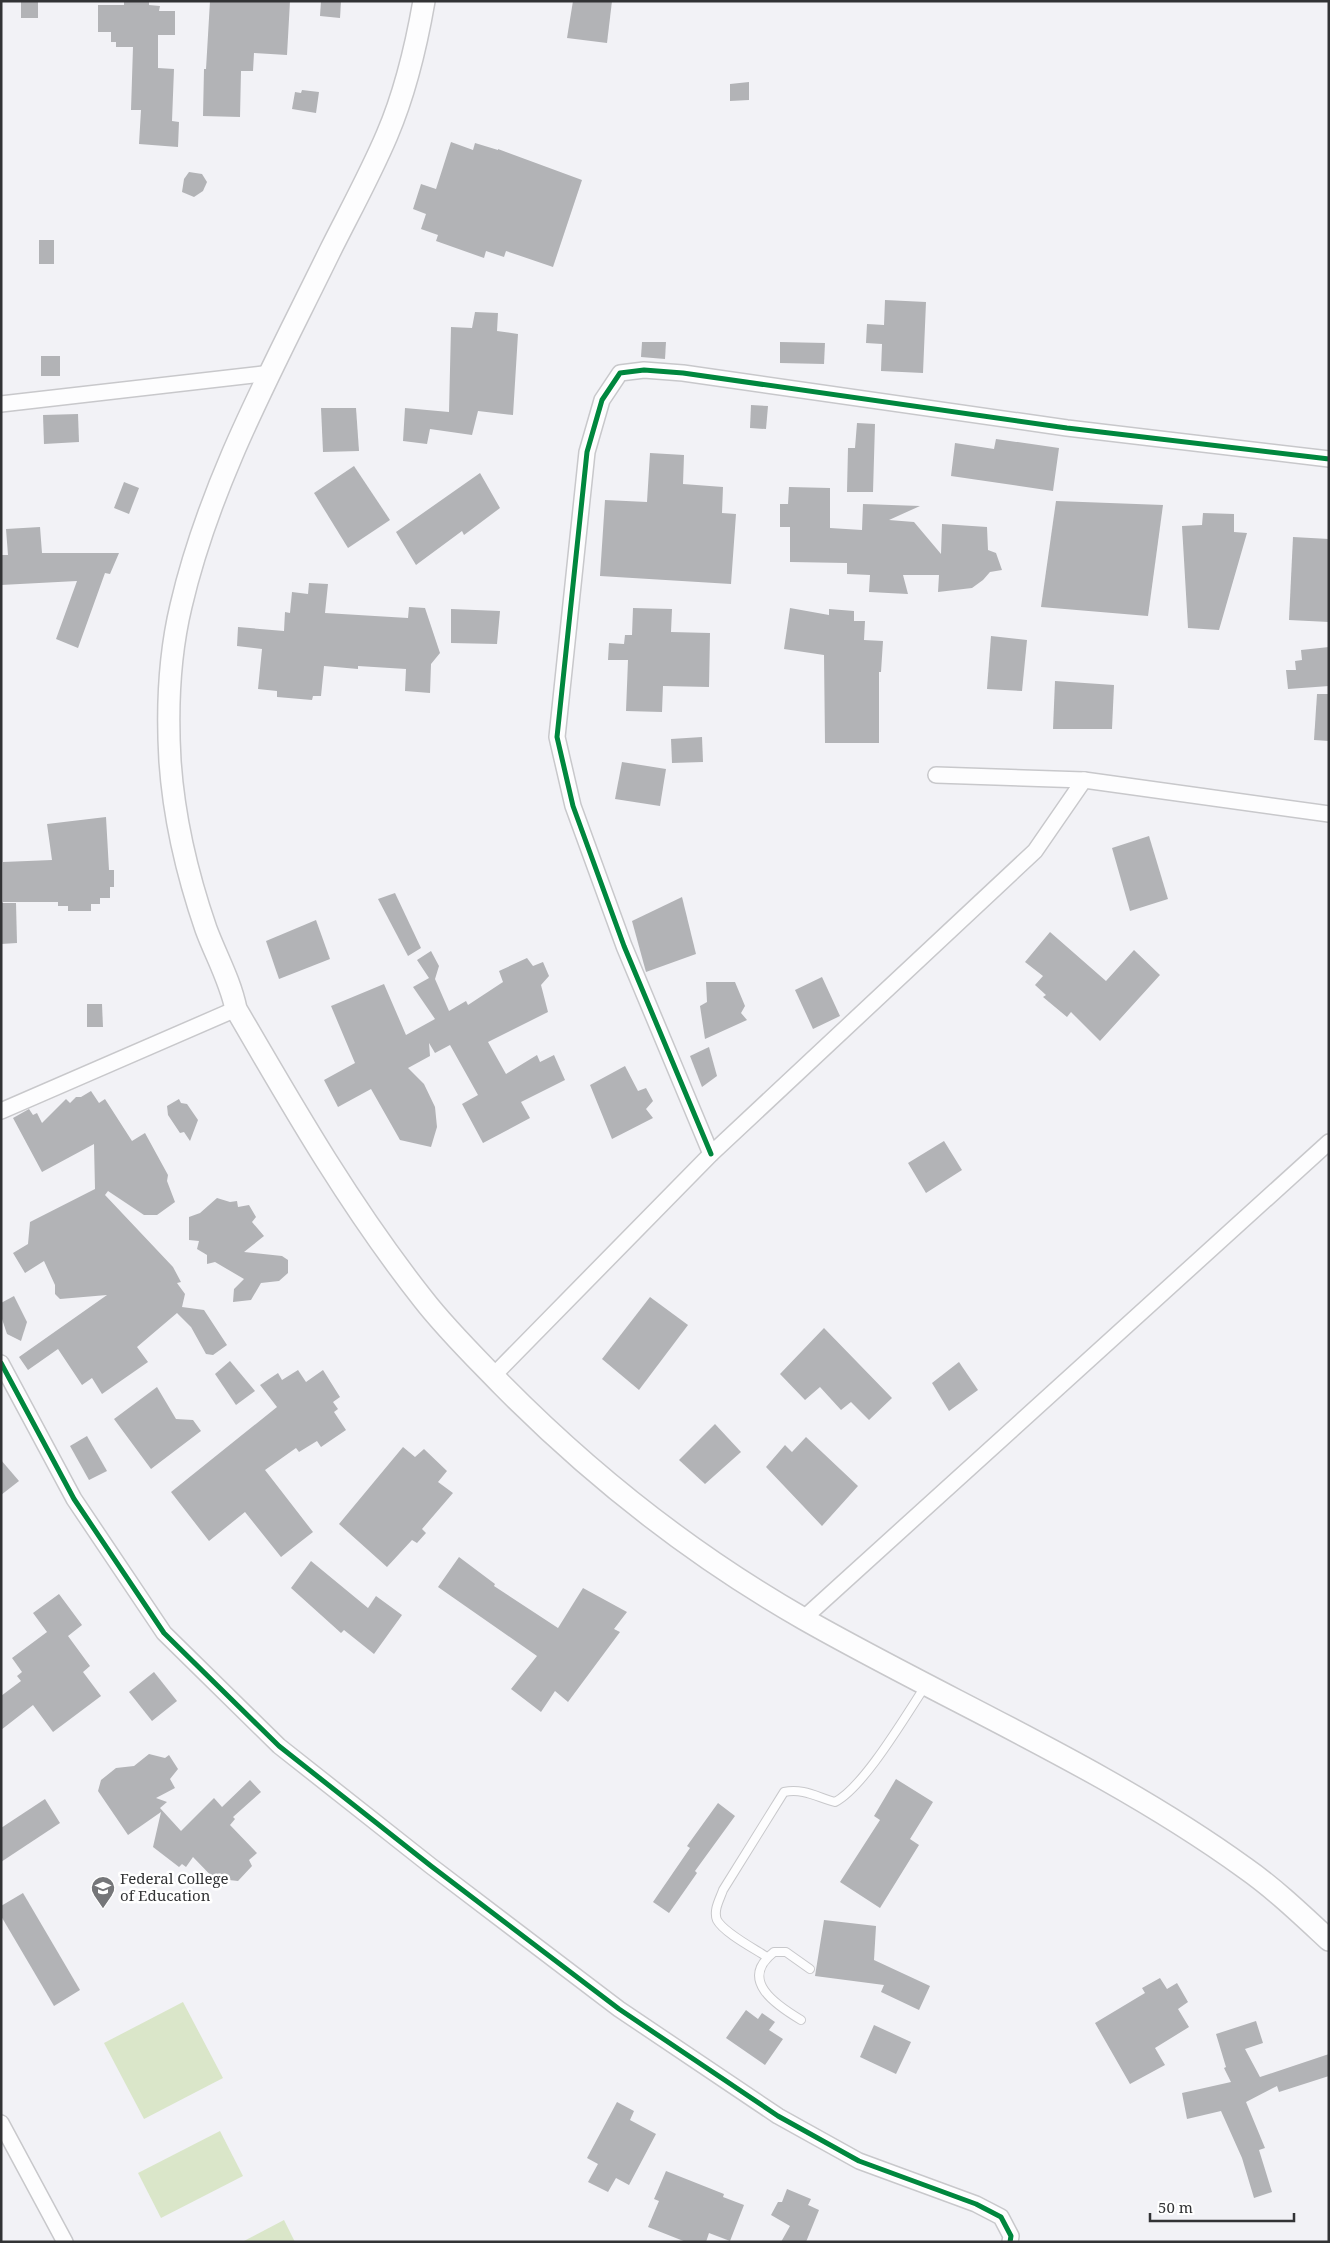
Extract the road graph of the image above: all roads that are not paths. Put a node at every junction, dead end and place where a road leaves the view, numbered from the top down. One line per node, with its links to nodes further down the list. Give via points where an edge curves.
1 (424, 1): 2 (main road, via 408,73 388,134)
2 (270, 373): 3 (street); 8 (main road, via 200,541 180,608 172,655 170,758 178,828 190,881 207,932 232,987)
3 (1, 404)
4 (1329, 459): 11 (street, via 1068,428 682,373 644,370 620,373 602,400 587,452 558,737 573,806 620,936)
5 (936, 775): 6 (street)
6 (1084, 780): 7 (street); 11 (street, via 1035,851)
7 (1329, 814)
8 (236, 1009): 9 (street); 13 (main road, via 351,1201 447,1329)
9 (1, 1111)
10 (1329, 1142): 14 (street)
11 (711, 1154): 13 (street)
12 (1, 1363): 22 (street, via 74,1499 164,1633 280,1746 439,1872 619,2008 698,2062 778,2116 859,2161 976,2204 1001,2217 1011,2236)
13 (493, 1376): 14 (main road, via 566,1448 666,1531)
14 (803, 1619): 15 (main road)
15 (926, 1685): 16 (main road, via 1062,1756 1200,1837 1248,1870); 17 (lane, via 847,1796 835,1802 795,1789 784,1792 723,1890 716,1907 717,1919)
16 (1329, 1940)
17 (767, 1957): 18 (lane, via 774,1952 786,1952); 19 (lane, via 759,1975 760,1986 771,1999)
18 (810, 1969)
19 (801, 2020)
20 (1, 2123): 21 (street)
21 (65, 2242)
22 (1010, 2242)

